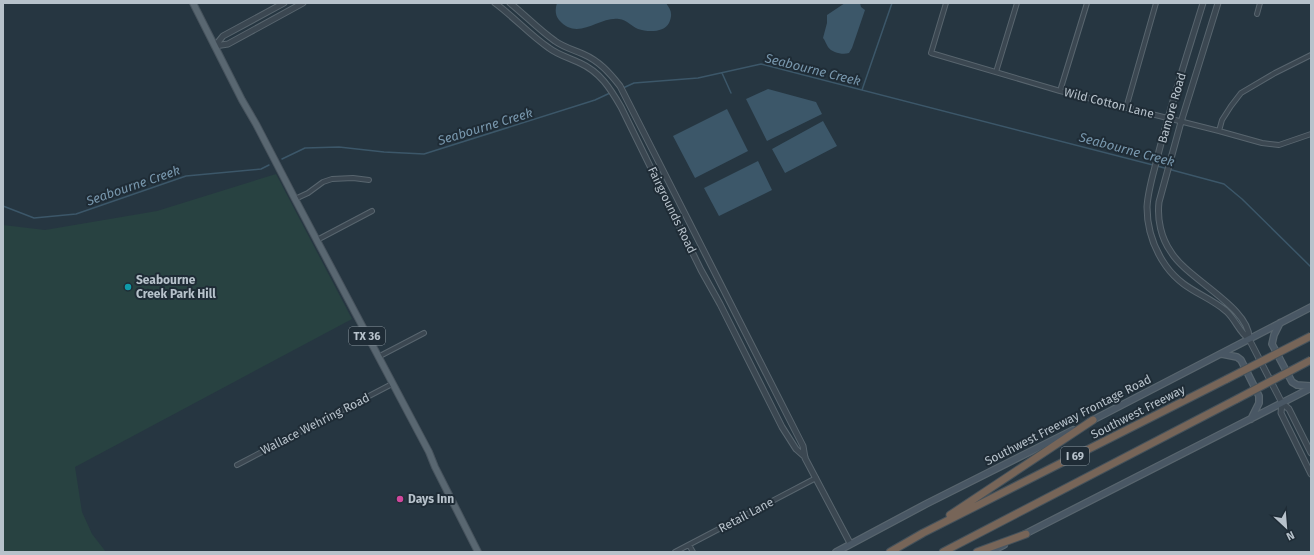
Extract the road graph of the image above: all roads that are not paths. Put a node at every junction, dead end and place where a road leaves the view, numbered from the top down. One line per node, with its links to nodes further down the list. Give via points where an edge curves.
1 (193, 3): 15 (main road, TX 36)
2 (284, 3): 15 (street, via 223,36)
3 (303, 3): 15 (street, via 228,44)
4 (495, 3): 13 (street, Fairgrounds Road)
5 (946, 3): 17 (street, Wild Cotton Lane, via 931,52)
6 (1017, 3): 17 (street)
7 (1087, 3): 18 (street)
8 (1156, 3): 19 (street)
9 (1203, 3): 20 (street, Bamore Road)
10 (1218, 3): 21 (street, Bamore Road)
11 (1260, 3): 14 (street)
12 (512, 4): 13 (street); 42 (street, Fairgrounds Road, via 556,42 598,63 620,86 803,446)
13 (506, 12): 42 (street, Fairgrounds Road, via 552,50 593,70 612,91 782,427)
14 (1256, 14)
15 (215, 46): 25 (main road, TX 36)
16 (1311, 55): 22 (street, via 1242,93 1222,120)
17 (996, 72): 18 (street, Wild Cotton Lane)
18 (1060, 91): 19 (street, Wild Cotton Lane)
19 (1126, 108): 20 (street, Wild Cotton Lane)
20 (1168, 118): 21 (street, Wild Cotton Lane); 32 (street, Bamore Road, via 1150,186 1147,207 1150,233 1159,255 1180,281 1226,311 1243,335)
21 (1181, 122): 22 (street, Wild Cotton Lane); 32 (street, Bamore Road, via 1158,212 1163,237 1181,265 1237,311 1250,332)
22 (1220, 131): 23 (street, Wild Cotton Lane, via 1279,145)
23 (1311, 134)
24 (369, 180): 25 (street, via 332,179)
25 (295, 199): 27 (main road, TX 36)
26 (372, 211): 27 (street)
27 (317, 240): 34 (main road, TX 36)
28 (1311, 307): 29 (main road, Southwest Freeway Frontage Road)
29 (1280, 323): 32 (main road, Southwest Freeway Frontage Road); 37 (main road, via 1272,344 1292,382)
30 (424, 333): 34 (street)
31 (1311, 336): 46 (highway, Southwest Freeway / I 69, bridge)
32 (1249, 339): 33 (main road, Southwest Freeway Frontage Road); 38 (street, Bamore Road)
33 (1221, 354): 39 (main road, via 1237,356 1241,360 1259,396 1259,403); 40 (main road, Southwest Freeway Frontage Road)
34 (378, 357): 36 (main road, TX 36)
35 (1311, 360): 55 (highway, I 69, bridge)
36 (392, 384): 43 (street, Wallace Wehring Road); 50 (main road, TX 36)
37 (1311, 387): 38 (main road)
38 (1282, 403): 39 (main road); 41 (street, Bamore Road, via 1289,409); 44 (street, Bamore Road, via 1281,413)
39 (1251, 419): 47 (main road)
40 (1093, 420): 46 (highway); 48 (main road, Southwest Freeway Frontage Road)
41 (1311, 453)
42 (805, 458): 45 (street, Fairgrounds Road)
43 (237, 465)
44 (1311, 474)
45 (816, 478): 48 (street, Fairgrounds Road); 49 (street, Retail Lane)
46 (923, 533): 54 (highway, Southwest Freeway / I 69)
47 (1026, 534): 56 (highway); 57 (main road)
48 (850, 543): 53 (main road, Southwest Freeway Frontage Road)
49 (689, 545): 51 (street, Retail Lane); 52 (street)
50 (478, 552)
51 (675, 552)
52 (692, 552)
53 (836, 552)
54 (890, 552)
55 (943, 552)
56 (977, 552)
57 (990, 552)

